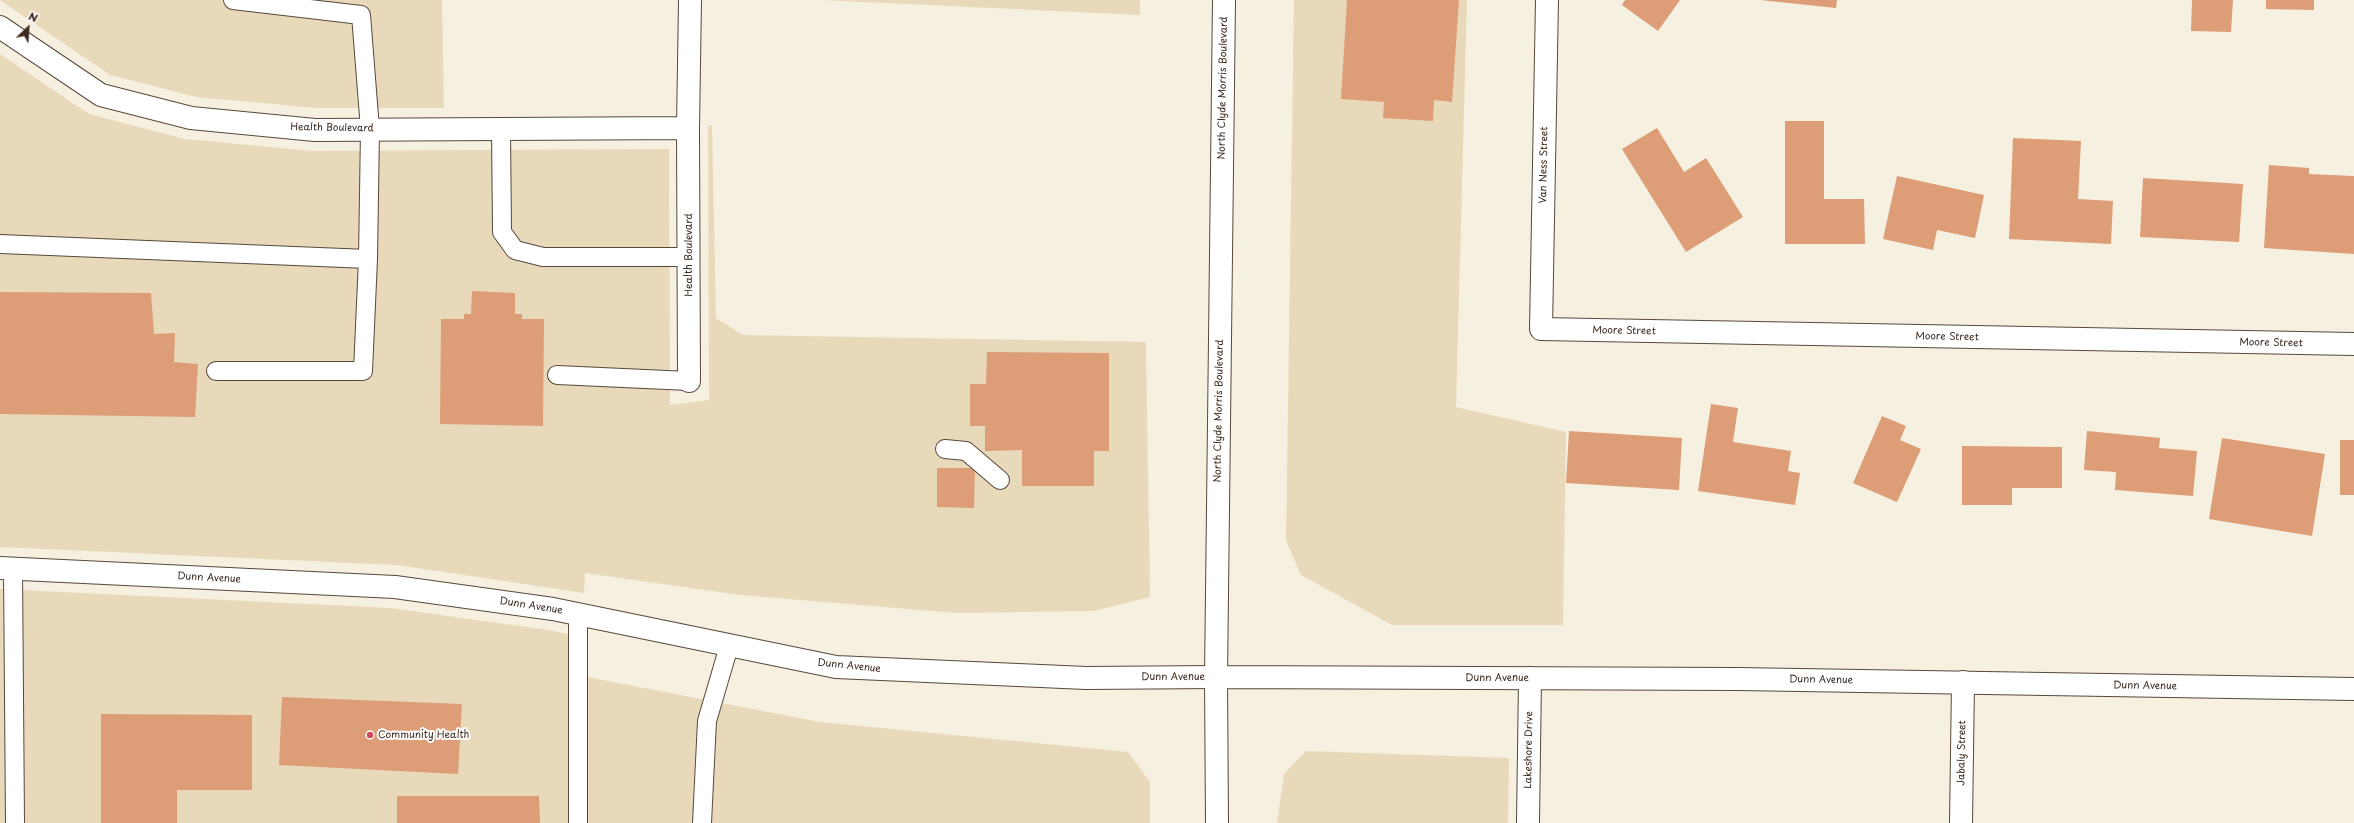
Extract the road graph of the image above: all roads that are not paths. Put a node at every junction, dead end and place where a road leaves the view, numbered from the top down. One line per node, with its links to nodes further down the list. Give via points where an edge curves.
1 (233, 0): 7 (lane, via 361,15)
2 (690, 0): 6 (street, Health Boulevard)
3 (1224, 0): 22 (street, North Clyde Morris Boulevard)
4 (1547, 0): 12 (street, Van Ness Street)
5 (0, 27): 7 (street, Health Boulevard, via 101,95 191,118 315,130)
6 (688, 128): 8 (street, Health Boulevard); 10 (street, Health Boulevard)
7 (370, 129): 8 (street, Health Boulevard); 11 (lane)
8 (501, 129): 10 (lane, via 502,232 515,250 543,257)
9 (0, 244): 11 (lane)
10 (689, 257): 16 (street, Health Boulevard)
11 (368, 259): 14 (lane, via 363,371)
12 (1541, 329): 13 (street, Moore Street)
13 (2354, 344)
14 (216, 371)
15 (557, 375): 16 (lane)
16 (689, 381)
17 (945, 449): 18 (lane, via 966,451)
18 (1000, 480)
19 (7, 568): 20 (street, Dunn Avenue, via 395,587); 26 (lane)
20 (578, 614): 21 (street, Dunn Avenue); 27 (lane)
21 (729, 646): 22 (street, Dunn Avenue, via 836,667 1078,678); 28 (lane, via 707,721)
22 (1216, 677): 23 (street, Dunn Avenue); 29 (street, North Clyde Morris Boulevard)
23 (1530, 678): 24 (street, Dunn Avenue); 30 (street, Lakeshore Drive)
24 (1963, 682): 25 (street, Dunn Avenue); 31 (street, Jabaly Street)
25 (2354, 690)
26 (15, 823)
27 (578, 823)
28 (702, 823)
29 (1217, 823)
30 (1528, 823)
31 (1961, 823)

